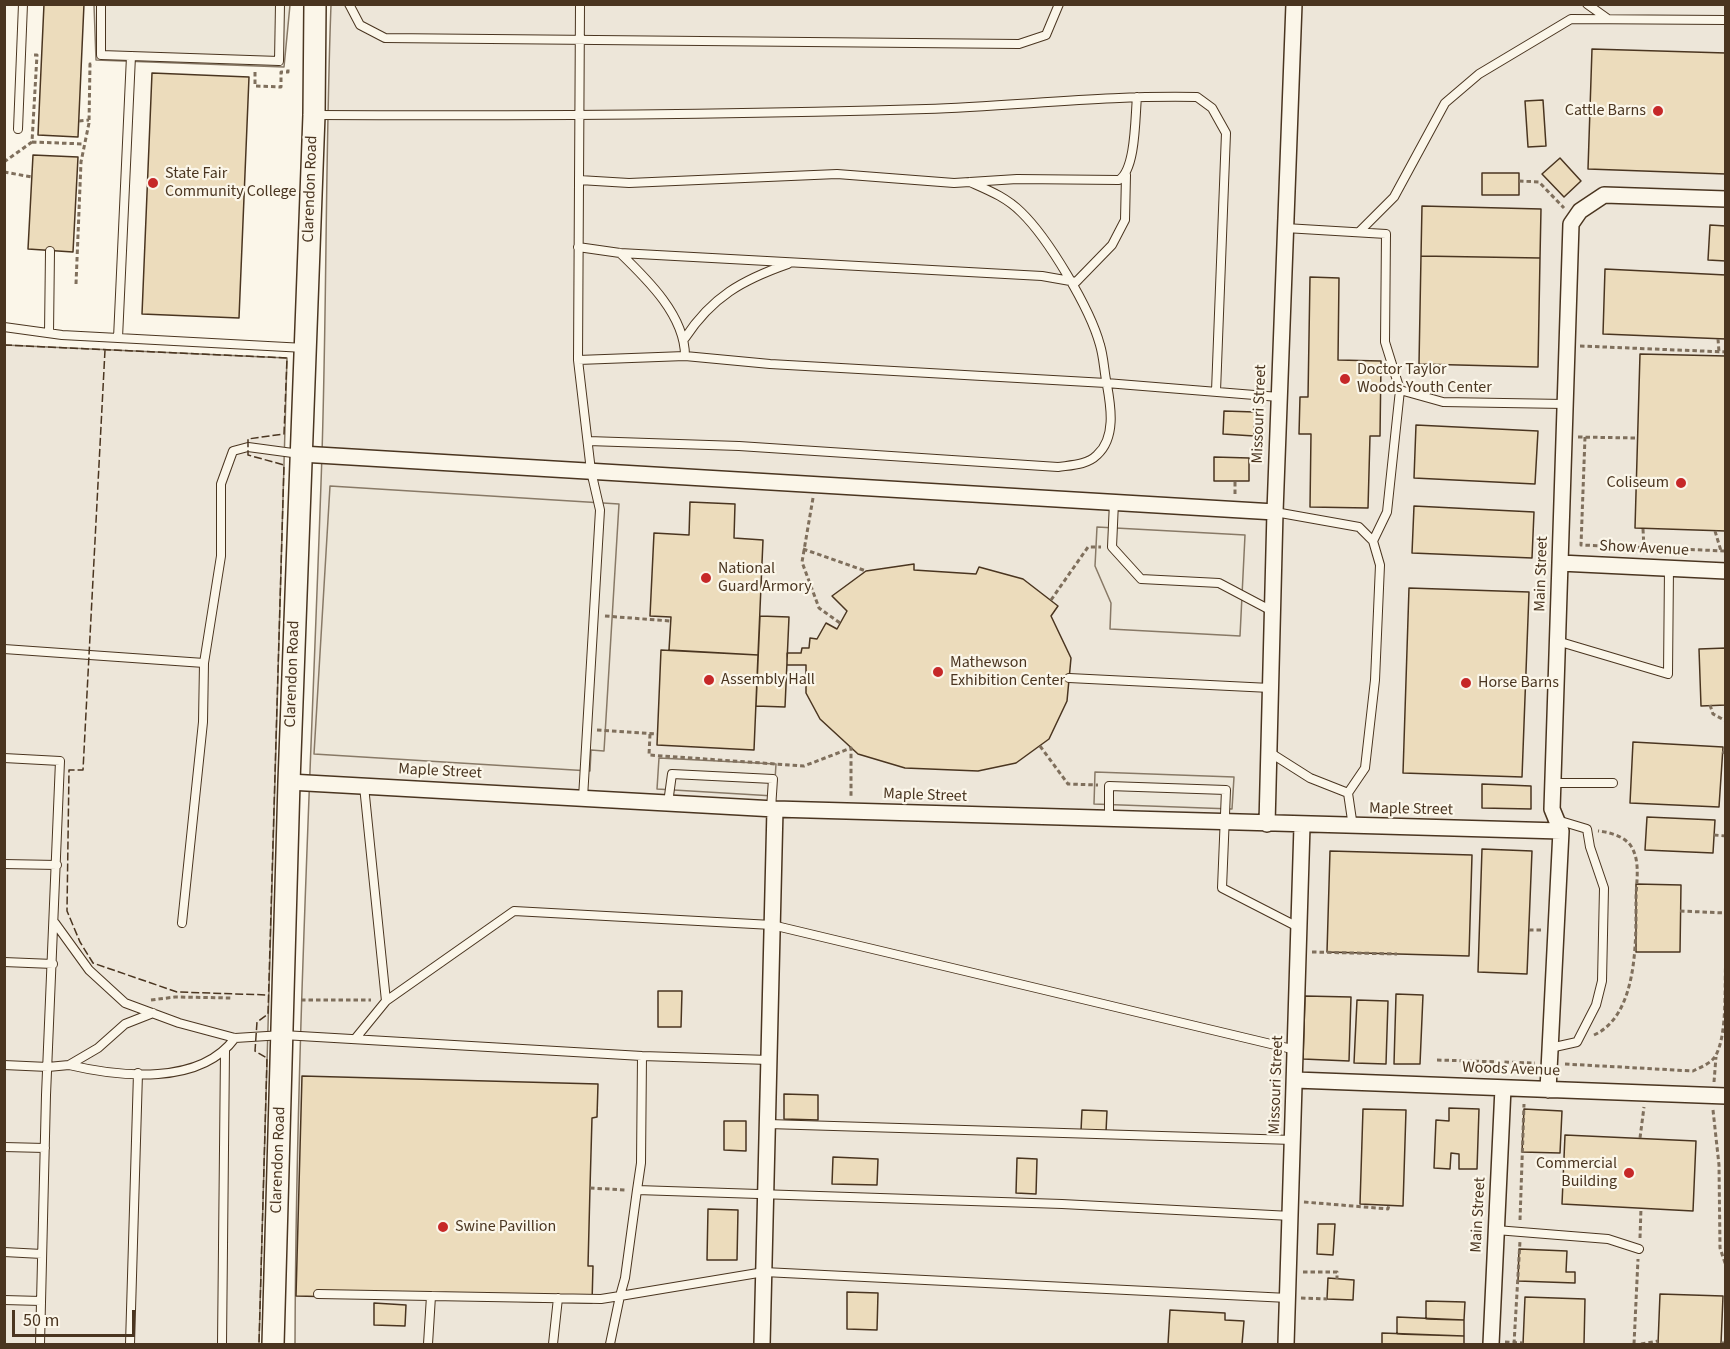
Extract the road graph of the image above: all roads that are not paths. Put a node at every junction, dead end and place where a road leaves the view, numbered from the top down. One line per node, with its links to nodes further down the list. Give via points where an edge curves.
1 (23, 4): 17 (lane)
2 (101, 4): 13 (lane, via 101,55)
3 (280, 4): 13 (lane, via 279,61)
4 (315, 4): 15 (street, Clarendon Road)
5 (349, 4): 12 (lane, via 360,25 386,38)
6 (580, 4): 12 (lane)
7 (1059, 4): 12 (lane, via 1046,35 1019,44)
8 (1294, 4): 22 (street, Missouri Street)
9 (1587, 4): 10 (lane)
10 (1608, 19): 11 (lane); 23 (lane, via 1571,19 1479,74 1445,103 1394,197)
11 (1725, 20)
12 (579, 38): 16 (lane)
13 (131, 56): 31 (lane)
14 (1137, 97): 16 (lane, via 929,109); 18 (lane); 38 (lane, via 1197,97 1212,108 1226,133)
15 (314, 115): 16 (lane); 33 (street, Clarendon Road)
16 (579, 117): 19 (lane)
17 (18, 129)
18 (1126, 176): 20 (lane, via 1119,180); 28 (lane, via 1125,220 1112,245 1076,282)
19 (579, 180): 20 (lane, via 629,183 837,174); 24 (lane)
20 (970, 182): 28 (lane, via 996,193 1020,211)
21 (1725, 199): 40 (street, Main Street, via 1604,195 1580,211 1571,224)
22 (1285, 228): 23 (lane); 39 (street, Missouri Street)
23 (1359, 232): 37 (lane, via 1386,234 1385,342)
24 (578, 247): 26 (lane); 35 (lane)
25 (50, 250): 30 (lane)
26 (620, 253): 27 (lane); 32 (lane, via 663,300)
27 (793, 263): 28 (lane, via 1042,276); 32 (lane, via 755,276 718,298)
28 (1071, 281): 36 (lane, via 1100,344)
29 (4, 327): 30 (lane)
30 (49, 333): 31 (lane)
31 (118, 338): 33 (lane)
32 (685, 338): 34 (lane)
33 (305, 348): 42 (street, Clarendon Road)
34 (685, 356): 35 (lane); 36 (lane)
35 (578, 360): 41 (lane)
36 (1106, 383): 38 (lane); 41 (lane, via 1111,410 1108,436 1098,454 1086,462 1058,467 739,446)
37 (1400, 390): 40 (lane, via 1443,402); 46 (lane, via 1387,512)
38 (1216, 392): 39 (lane)
39 (1279, 397): 45 (street, Missouri Street)
40 (1565, 404): 47 (street, Main Street)
41 (588, 441): 43 (lane)
42 (302, 454): 43 (street); 53 (lane, via 248,447 233,452 221,484 221,556); 58 (street, Clarendon Road)
43 (591, 471): 44 (street); 63 (lane, via 600,510)
44 (1114, 502): 45 (street); 50 (lane, via 1112,547 1141,579 1219,582)
45 (1275, 512): 46 (lane, via 1359,527); 50 (street, Missouri Street)
46 (1372, 541): 62 (lane, via 1380,565 1375,680 1365,768)
47 (1560, 563): 48 (street, Show Avenue); 51 (street, Main Street)
48 (1669, 568): 49 (street, Show Avenue); 51 (lane, via 1668,674)
49 (1725, 571)
50 (1272, 611): 55 (street, Missouri Street)
51 (1557, 641): 59 (street, Main Street)
52 (4, 649): 53 (lane)
53 (204, 663): 75 (lane, via 203,722)
54 (1069, 678): 55 (lane)
55 (1270, 688): 56 (street, Missouri Street)
56 (1269, 752): 62 (lane, via 1310,778); 68 (street, Missouri Street)
57 (4, 758): 73 (lane, via 60,761)
58 (289, 782): 61 (street, Maple Street); 82 (street, Clarendon Road)
59 (1552, 783): 60 (lane); 70 (street, Main Street, via 1552,809)
60 (1613, 783)
61 (364, 786): 63 (street, Maple Street); 80 (lane)
62 (1348, 793): 71 (lane)
63 (583, 798): 64 (street, Maple Street)
64 (668, 803): 65 (street, Maple Street); 65 (lane, via 672,774 773,779)
65 (773, 809): 66 (street, Maple Street); 76 (street)
66 (1109, 819): 67 (street, Maple Street); 67 (lane, via 1109,786 1226,790)
67 (1226, 823): 68 (street, Maple Street); 77 (lane, via 1221,888)
68 (1267, 824): 69 (street, Maple Street)
69 (1302, 826): 71 (street, Maple Street); 77 (street, Missouri Street)
70 (1558, 826): 71 (street, Maple Street); 88 (street, Main Street); 88 (lane, via 1587,829 1604,888 1602,981 1596,1005 1577,1042)
71 (1353, 827)
72 (4, 864): 73 (lane)
73 (57, 865): 74 (lane)
74 (55, 923): 79 (lane); 81 (lane, via 89,970 125,1003)
75 (182, 923)
76 (772, 925): 80 (lane, via 514,911); 85 (lane); 89 (street)
77 (1299, 927): 85 (street, Missouri Street)
78 (4, 962): 79 (lane)
79 (53, 964): 92 (lane)
80 (386, 1000): 84 (lane)
81 (153, 1013): 83 (lane); 91 (lane, via 125,1024 98,1048)
82 (283, 1035): 83 (lane); 84 (lane); 120 (street, Clarendon Road)
83 (235, 1038): 86 (lane)
84 (355, 1040): 87 (lane)
85 (1296, 1050): 94 (street, Missouri Street)
86 (225, 1051): 93 (lane, via 188,1069); 119 (lane)
87 (642, 1056): 89 (lane); 102 (lane)
88 (1549, 1056): 96 (street, Main Street)
89 (769, 1060): 98 (street)
90 (4, 1065): 92 (lane)
91 (69, 1065): 92 (lane); 93 (lane, via 93,1071)
92 (48, 1067): 101 (lane)
93 (138, 1073): 118 (lane)
94 (1295, 1080): 95 (street, Woods Avenue); 99 (street, Missouri Street)
95 (1503, 1088): 96 (street, Woods Avenue); 105 (street, Main Street)
96 (1548, 1090): 97 (street, Woods Avenue)
97 (1720, 1096)
98 (768, 1124): 99 (lane); 103 (street)
99 (1293, 1140): 104 (street, Missouri Street)
100 (4, 1147): 101 (lane)
101 (45, 1148): 108 (lane)
102 (637, 1190): 103 (lane); 112 (lane)
103 (766, 1194): 104 (lane); 109 (street)
104 (1291, 1208): 114 (street, Missouri Street)
105 (1496, 1230): 106 (lane, via 1608,1239); 126 (street, Main Street)
106 (1639, 1249)
107 (4, 1252): 108 (lane)
108 (42, 1254): 116 (lane)
109 (764, 1272): 112 (lane); 114 (lane); 124 (street)
110 (318, 1294): 111 (lane)
111 (430, 1296): 113 (lane); 121 (lane)
112 (620, 1296): 113 (lane); 123 (lane)
113 (558, 1298): 122 (lane)
114 (1288, 1298): 125 (street, Missouri Street)
115 (4, 1300): 116 (lane)
116 (41, 1301): 117 (lane)
117 (40, 1344)
118 (130, 1344)
119 (222, 1344)
120 (273, 1344)
121 (428, 1344)
122 (553, 1344)
123 (610, 1344)
124 (762, 1344)
125 (1286, 1344)
126 (1491, 1344)

